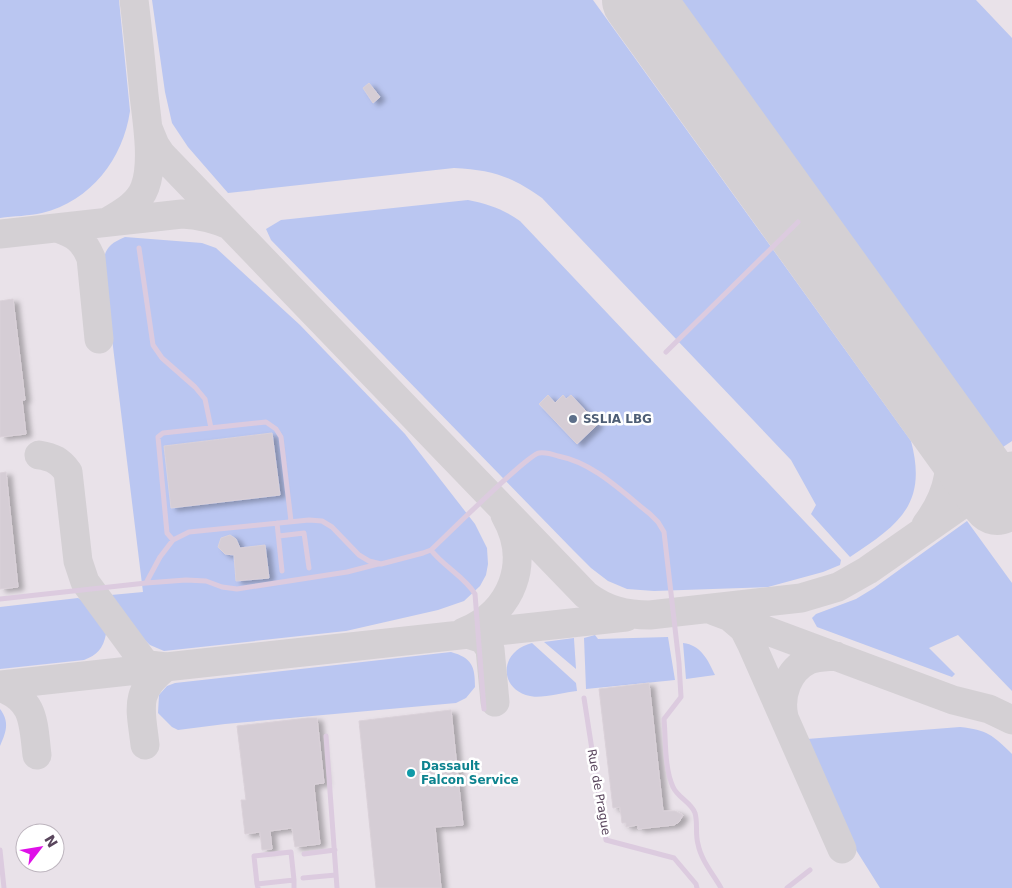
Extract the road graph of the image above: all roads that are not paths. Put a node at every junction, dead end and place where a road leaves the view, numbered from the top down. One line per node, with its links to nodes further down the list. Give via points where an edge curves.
1 (798, 222): 3 (lane)
2 (139, 248): 4 (lane, via 153,345 162,358 205,399)
3 (666, 352)
4 (211, 428): 5 (lane, via 266,422 276,429 281,437); 8 (lane, via 163,433 158,437 167,533)
5 (291, 521): 6 (lane); 10 (lane, via 322,521 332,526 359,555)
6 (277, 523): 7 (lane); 8 (lane, via 189,532)
7 (278, 536): 11 (lane, via 304,533); 12 (lane)
8 (173, 540): 13 (lane)
9 (431, 550): 10 (lane); 16 (lane, via 475,594); 30 (lane, via 537,453 578,460 658,522 664,532 679,663 680,697 664,719 669,773 674,789 691,805 700,852)
10 (381, 564): 13 (lane, via 236,588 206,581)
11 (309, 568)
12 (282, 571)
13 (146, 583): 14 (lane)
14 (0, 599)
15 (584, 698): 29 (lane, Rue de Prague, via 606,840 674,858)
16 (484, 709)
17 (326, 736): 19 (lane)
18 (0, 850): 25 (lane)
19 (335, 850): 20 (lane); 22 (lane)
20 (304, 854)
21 (810, 870): 31 (lane)
22 (336, 875): 23 (lane); 28 (lane)
23 (304, 878)
24 (294, 880): 26 (lane); 26 (lane, via 291,852 254,856); 27 (lane)
25 (4, 886)
26 (258, 886)
27 (294, 888)
28 (337, 888)
29 (697, 888)
30 (721, 888)
31 (787, 888)

